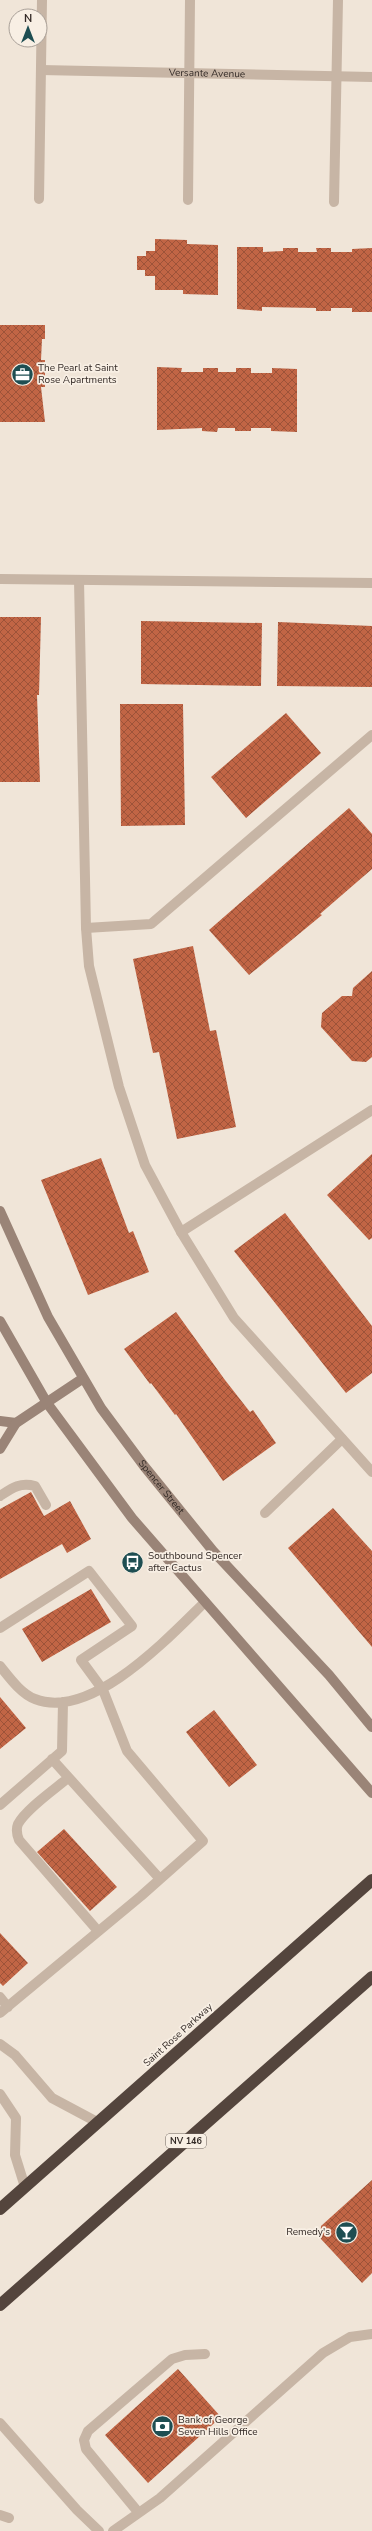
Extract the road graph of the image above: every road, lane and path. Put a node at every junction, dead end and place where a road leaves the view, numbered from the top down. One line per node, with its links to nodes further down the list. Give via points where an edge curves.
1 (42, 0): 4 (street)
2 (190, 0): 5 (street)
3 (338, 0): 6 (street)
4 (41, 70): 5 (street, Versante Avenue); 8 (street)
5 (189, 73): 6 (street, Versante Avenue); 9 (street)
6 (336, 76): 7 (street, Versante Avenue); 10 (street)
7 (372, 77)
8 (40, 199)
9 (188, 200)
10 (334, 202)
11 (0, 579): 12 (street)
12 (79, 580): 13 (street); 15 (street)
13 (372, 583)
14 (372, 735): 15 (street, via 151,924)
15 (86, 928): 18 (street, via 89,966 119,1088 145,1165)
16 (372, 1110): 18 (street)
17 (0, 1211): 20 (main road, Spencer Street, via 48,1317)
18 (181, 1232): 24 (street, via 234,1318)
19 (0, 1321): 21 (main road)
20 (82, 1379): 21 (main road); 35 (main road, Spencer Street, via 144,1466 212,1551 329,1676)
21 (47, 1403): 23 (main road); 30 (main road, via 132,1518)
22 (0, 1421): 23 (main road)
23 (16, 1423): 25 (main road)
24 (342, 1439): 26 (street); 29 (street)
25 (0, 1449)
26 (372, 1472)
27 (0, 1496): 28 (street, via 18,1485 27,1484 36,1486)
28 (46, 1505)
29 (265, 1513)
30 (204, 1602): 33 (street, via 152,1653); 38 (main road)
31 (0, 1628): 33 (street, via 89,1571 132,1626 81,1660)
32 (0, 1666): 34 (street, via 17,1686 34,1699 59,1704)
33 (103, 1690): 34 (street); 40 (street, via 127,1751 203,1841)
34 (64, 1702): 36 (street, via 62,1751)
35 (372, 1727)
36 (52, 1760): 37 (street); 39 (street)
37 (68, 1778): 40 (street); 42 (street, via 26,1815 18,1824 17,1832 19,1840)
38 (372, 1793)
39 (0, 1805)
40 (160, 1879): 42 (street)
41 (372, 1880): 48 (highway, Saint Rose Parkway)
42 (98, 1931): 45 (street)
43 (372, 1977): 51 (highway, NV 146)
44 (0, 1997): 45 (street)
45 (4, 2010)
46 (0, 2044): 48 (street, via 16,2055 52,2098)
47 (0, 2094): 49 (street, via 16,2118 16,2155)
48 (97, 2122): 49 (highway, Saint Rose Parkway)
49 (25, 2187): 50 (highway, Saint Rose Parkway)
50 (0, 2209)
51 (0, 2306)
52 (372, 2334): 55 (street, via 350,2337 323,2353 160,2498)
53 (204, 2354): 55 (street, via 172,2359 88,2431 84,2440 86,2449)
54 (0, 2423): 56 (street, via 77,2510)
55 (138, 2512): 57 (street)
56 (99, 2531)
57 (113, 2531)

